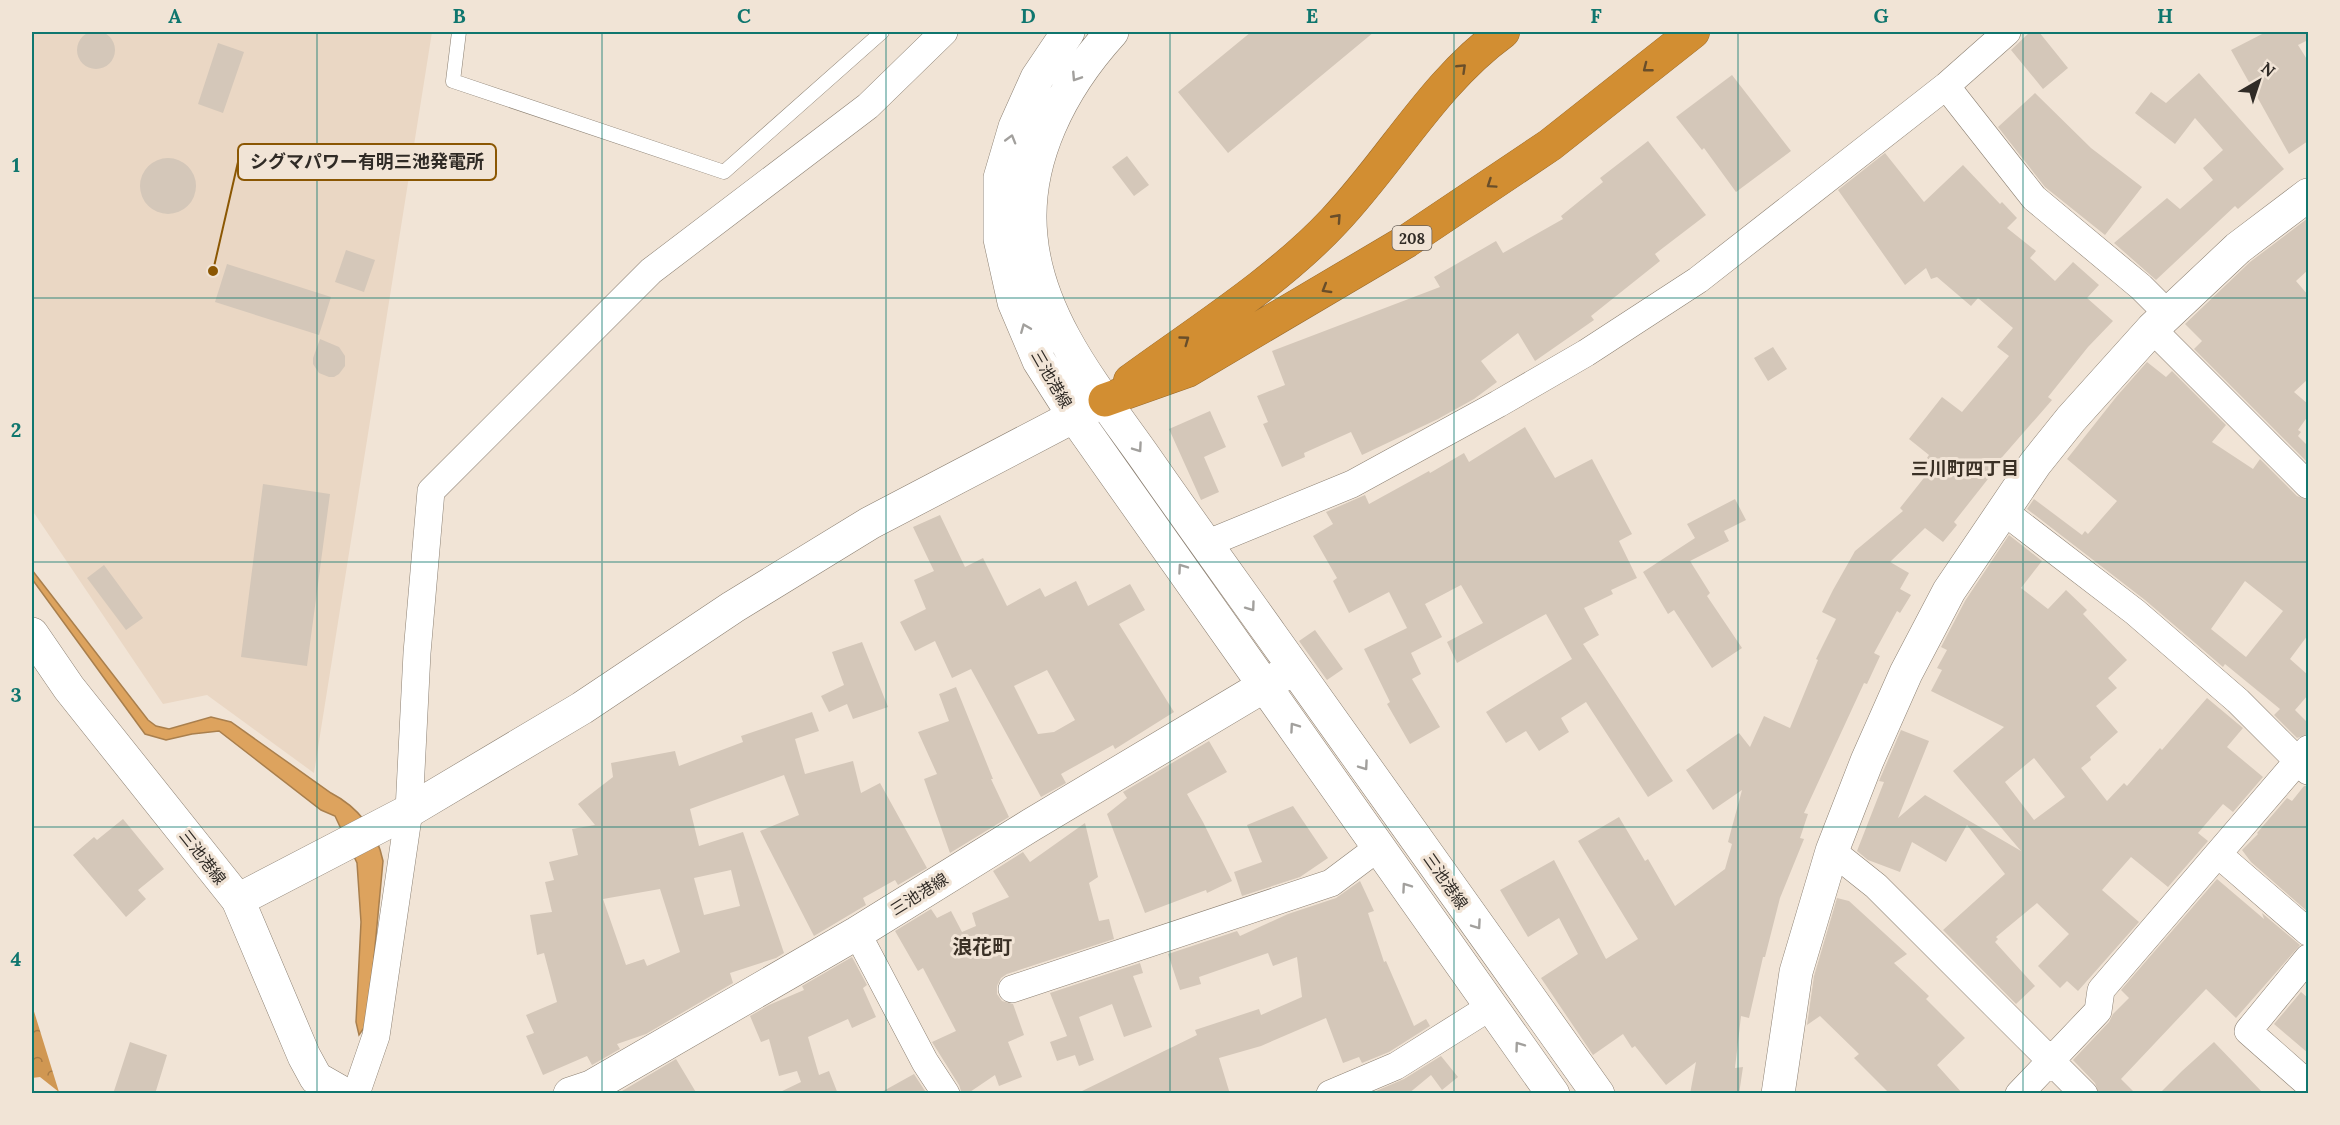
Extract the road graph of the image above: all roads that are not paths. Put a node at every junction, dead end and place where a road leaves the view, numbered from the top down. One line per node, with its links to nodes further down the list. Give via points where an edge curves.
1 (459, 32): 2 (lane, via 453,81 724,172)
2 (882, 32)
3 (944, 32): 21 (street, via 868,106 651,271 431,491)
4 (1068, 32): 13 (main road, 三池港線, one-way to 4, via 1039,362 1014,302 1000,239 1000,178 1015,127 1037,78)
5 (1112, 32): 12 (main road, 三池港線, one-way to 12, via 1089,56 1042,143 1032,188 1031,237 1041,289 1065,340)
6 (1503, 32): 12 (highway, one-way to 6, via 1287,265 1326,229 1417,117 1459,71)
7 (1693, 32): 12 (highway, 208, one-way to 12, via 1550,144 1407,240 1187,371)
8 (2007, 32): 9 (street)
9 (1946, 86): 11 (street, via 2034,198 2141,287); 16 (street, via 1698,280 1586,353 1352,484)
10 (2308, 195): 11 (main road, via 2238,248)
11 (2160, 321): 14 (street); 15 (main road, via 2071,419)
12 (1105, 400): 13 (main road); 16 (main road, 三池港線, one-way to 16)
13 (1074, 416): 19 (main road, 三池港線, one-way to 13); 21 (main road, via 870,522 582,708)
14 (2308, 485)
15 (2002, 510): 20 (street, via 2135,612); 23 (main road, via 1949,591 1906,673)
16 (1206, 544): 18 (main road, 三池港線, one-way to 18)
17 (32, 634): 25 (main road, 三池港線, via 69,688)
18 (1294, 668): 19 (main road, 三池港線); 39 (main road, 三池港線, one-way to 39)
19 (1265, 686): 22 (main road, 三池港線, one-way to 19); 27 (main road, 三池港線)
20 (2305, 760): 24 (street)
21 (409, 811): 25 (main road); 35 (street, via 376,1036)
22 (1378, 847): 29 (street, via 1331,883); 30 (main road, 三池港線, one-way to 22)
23 (1832, 850): 31 (street, via 1876,886); 40 (main road, via 1796,972)
24 (2219, 855): 26 (street); 31 (street, via 2101,990 2098,1011)
25 (238, 900): 33 (main road, 三池港線)
26 (2308, 932)
27 (857, 933): 34 (main road, 三池港線); 36 (street)
28 (2308, 958): 32 (street, via 2248,1031)
29 (1011, 989)
30 (1490, 1007): 37 (street, via 1396,1066); 38 (main road, 三池港線, one-way to 30)
31 (2051, 1062): 41 (street); 42 (street)
32 (2308, 1084)
33 (321, 1088)
34 (585, 1091)
35 (356, 1094)
36 (946, 1094)
37 (1330, 1094)
38 (1553, 1094)
39 (1598, 1094)
40 (1778, 1094)
41 (2019, 1094)
42 (2084, 1094)

